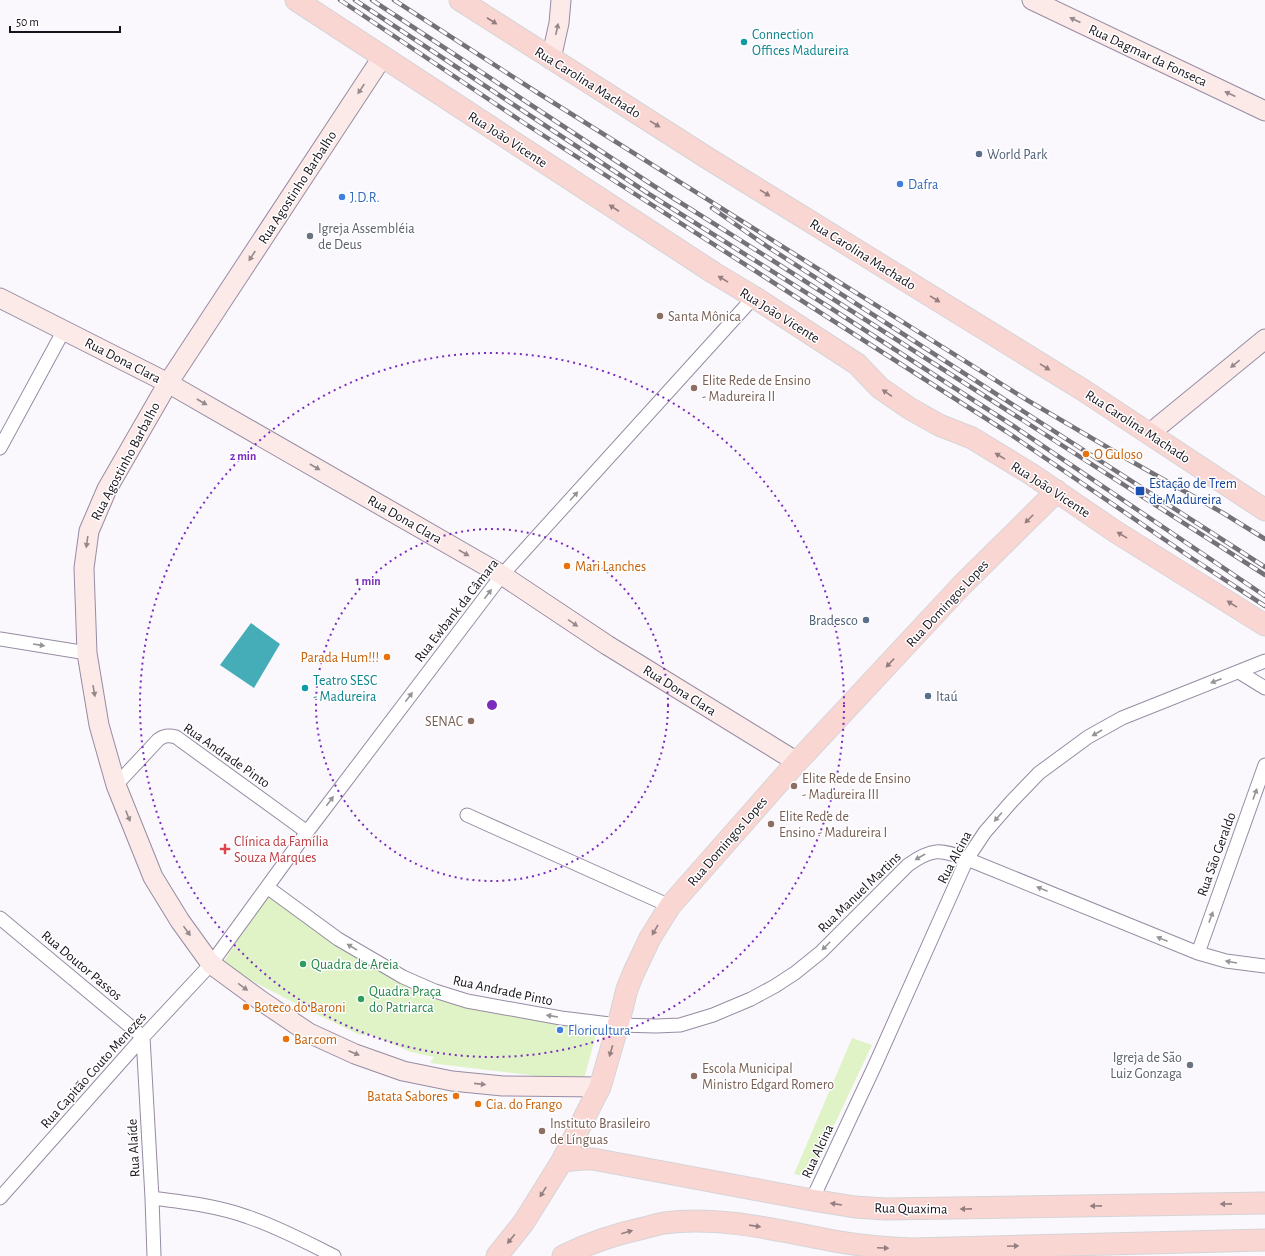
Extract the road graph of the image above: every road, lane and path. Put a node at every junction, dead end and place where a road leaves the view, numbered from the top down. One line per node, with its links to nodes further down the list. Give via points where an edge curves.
1 (296, 0): 5 (main road, Rua João Vicente)
2 (460, 0): 6 (main road, Rua Carolina Machado, one-way to 6)
3 (561, 0): 6 (street, one-way to 3)
4 (1032, 0): 7 (street, Rua Dagmar da Fonseca, one-way to 4)
5 (383, 56): 8 (main road, Rua João Vicente, one-way to 5, via 714,274); 12 (street, Rua Agostinho Barbalho, one-way to 12)
6 (551, 59): 13 (main road, Rua Carolina Machado, one-way to 13, via 1083,390)
7 (1265, 111)
8 (754, 297): 15 (main road, Rua João Vicente, one-way to 8, via 972,438 939,425 909,408 880,388 857,364); 17 (street, Rua Ewbank da Câmara, one-way to 8)
9 (0, 298): 10 (street, Rua Dona Clara)
10 (64, 330): 12 (street, Rua Dona Clara); 14 (street)
11 (1265, 339): 13 (street, one-way to 13)
12 (168, 383): 17 (street, Rua Dona Clara, one-way to 17); 20 (street, Rua Agostinho Barbalho, one-way to 20, via 107,489 89,531 84,568)
13 (1149, 434): 16 (main road, Rua Carolina Machado)
14 (0, 448)
15 (1057, 491): 18 (main road, Rua João Vicente, one-way to 15, via 1116,532); 24 (main road, Rua Domingos Lopes, one-way to 24, via 962,585)
16 (1265, 510)
17 (502, 575): 24 (street, Rua Dona Clara, one-way to 24, via 608,645); 28 (street, Rua Ewbank da Câmara, one-way to 17)
18 (1265, 625)
19 (0, 639): 20 (street, one-way to 20)
20 (87, 653): 26 (street, Rua Agostinho Barbalho, one-way to 26, via 99,725)
21 (1265, 661): 22 (street, Rua Alcina)
22 (1239, 672): 23 (street); 29 (street, Rua Alcina, one-way to 29, via 1122,718 1088,738 1039,773 985,832)
23 (1265, 688)
24 (797, 762): 31 (main road, Rua Domingos Lopes)
25 (1265, 765): 33 (street, Rua São Geraldo, one-way to 25)
26 (116, 785): 28 (street, Rua Andrade Pinto, via 158,740 170,735); 34 (street, Rua Agostinho Barbalho, one-way to 34, via 153,877)
27 (467, 815): 31 (street)
28 (307, 832): 30 (street, Rua Ewbank da Câmara)
29 (967, 859): 33 (street, Rua Manuel Martins, one-way to 29); 36 (street, Rua Manuel Martins, one-way to 36, via 947,852 922,855 908,865 821,952 782,982 751,999 713,1015 680,1024); 42 (street, Rua Alcina)
30 (267, 887): 34 (street, Rua Ewbank da Câmara); 36 (street, Rua Andrade Pinto, one-way to 30, via 507,1009 435,991 403,977 338,939)
31 (670, 906): 36 (main road, Rua Domingos Lopes, one-way to 36, via 650,938 633,974)
32 (0, 918): 37 (street, Rua Doutor Passos)
33 (1198, 953): 35 (street, Rua Manuel Martins, one-way to 33, via 1226,961)
34 (211, 964): 37 (street, Rua Capitão Couto Menezes); 38 (street, Rua Agostinho Barbalho, one-way to 38, via 309,1033 355,1054 403,1071 452,1081 503,1086)
35 (1265, 966)
36 (618, 1025): 38 (main road, Rua Domingos Lopes, one-way to 38)
37 (143, 1037): 40 (street, Rua Capitão Couto Menezes); 41 (street, Rua Alaíde)
38 (600, 1087): 39 (main road, Rua Domingos Lopes)
39 (562, 1162): 42 (main road, Rua Quaxima, via 582,1158 594,1159); 47 (main road, Rua Domingos Lopes, one-way to 47, via 524,1222)
40 (0, 1198)
41 (152, 1198): 45 (street, Rua Alaíde); 46 (street, via 222,1209 247,1216 286,1231)
42 (812, 1200): 43 (main road, Rua Quaxima, one-way to 42, via 917,1210)
43 (1265, 1203)
44 (1265, 1240): 48 (main road, one-way to 44, via 617,1235 664,1223 690,1221 756,1226 866,1246 906,1249)
45 (154, 1256)
46 (334, 1256)
47 (497, 1256)
48 (563, 1256)

